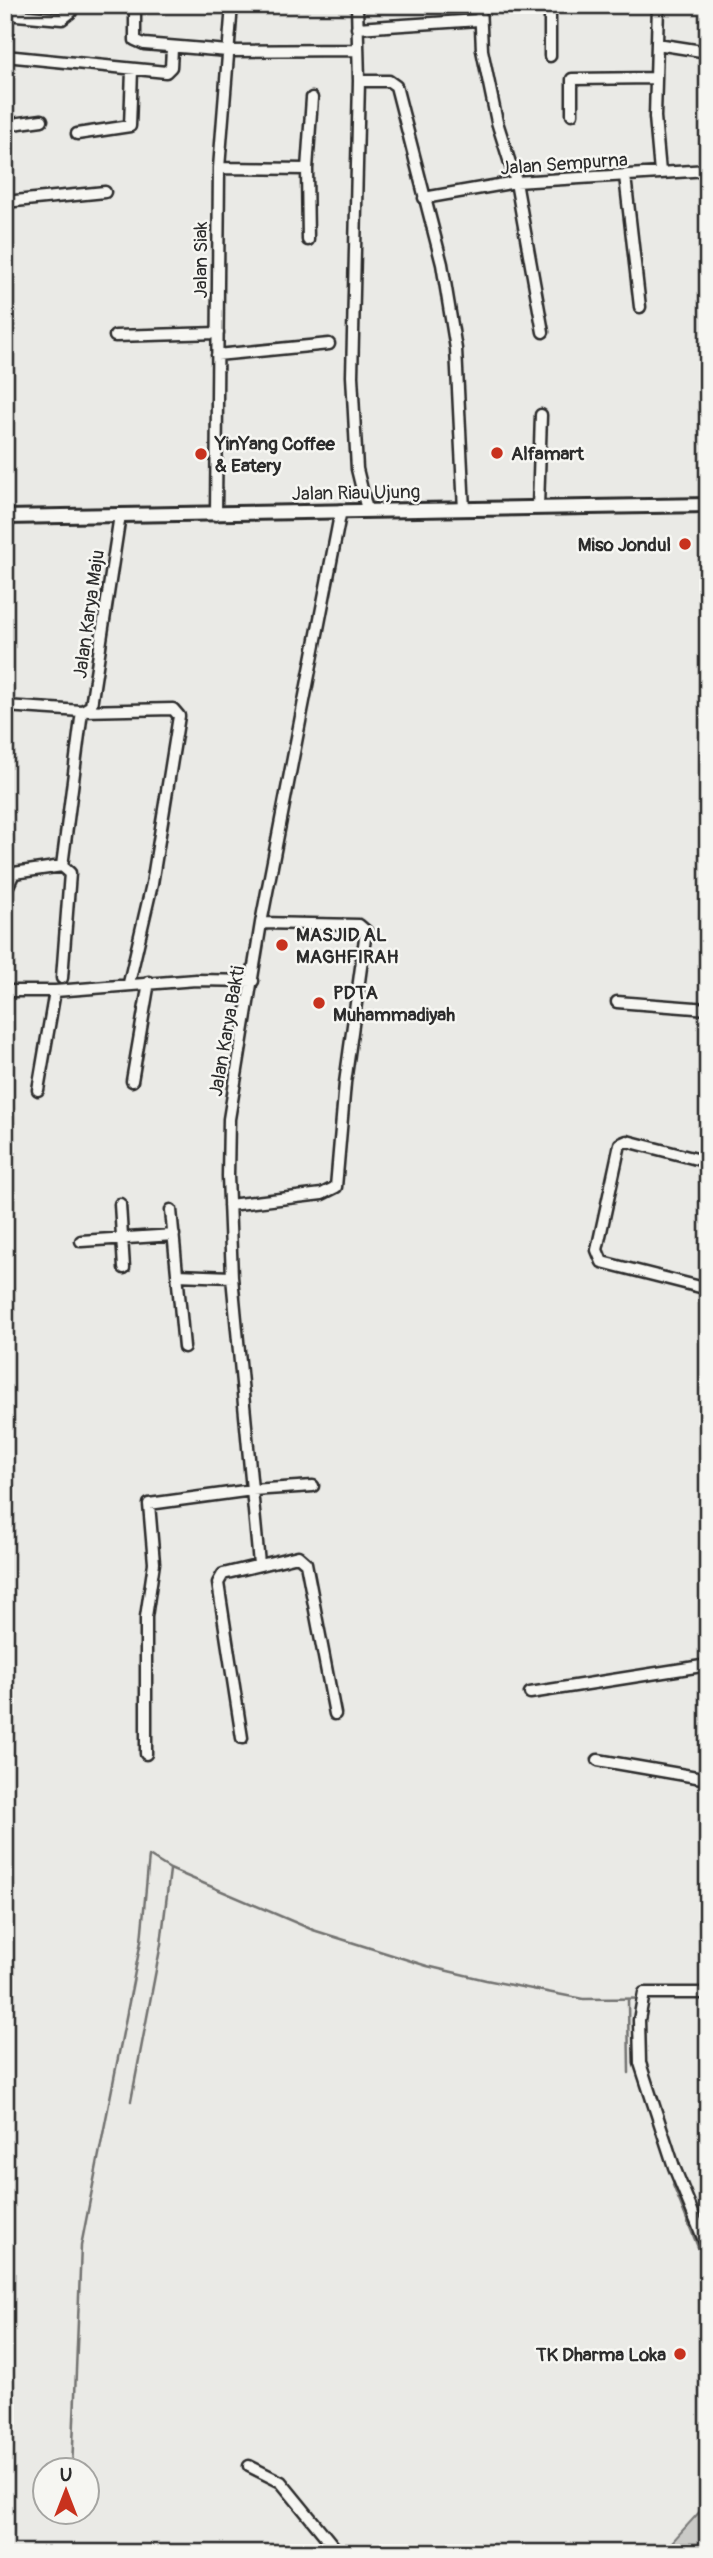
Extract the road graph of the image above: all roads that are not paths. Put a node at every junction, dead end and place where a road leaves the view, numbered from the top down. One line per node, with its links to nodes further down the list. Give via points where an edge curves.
1 (72, 5): 8 (street, via 62,19)
2 (135, 5): 12 (street, via 135,40)
3 (232, 5): 14 (street, Jalan Siak)
4 (357, 5): 10 (street)
5 (480, 5): 9 (street)
6 (550, 5): 17 (street)
7 (658, 5): 11 (street)
8 (5, 14)
9 (479, 20): 10 (street); 31 (street, via 497,122)
10 (356, 27): 13 (street)
11 (657, 44): 15 (street); 19 (street)
12 (172, 49): 14 (street); 18 (street, via 166,72)
13 (357, 50): 14 (street); 20 (street)
14 (228, 51): 26 (street, Jalan Siak)
15 (708, 52)
16 (5, 56): 18 (street)
17 (550, 56)
18 (132, 70): 25 (street, via 130,126)
19 (655, 78): 22 (street, via 572,79); 29 (street)
20 (359, 80): 33 (street, via 389,81 396,86); 46 (street, via 352,376 357,469)
21 (312, 98): 27 (street)
22 (572, 114)
23 (42, 120): 24 (street)
24 (5, 125)
25 (77, 134)
26 (219, 168): 27 (street); 38 (street, Jalan Siak)
27 (307, 169): 35 (street)
28 (708, 170): 29 (street, Jalan Sempurna)
29 (660, 172): 30 (street, Jalan Sempurna)
30 (625, 176): 31 (street, Jalan Sempurna); 36 (street)
31 (516, 182): 33 (street, Jalan Sempurna); 37 (street)
32 (105, 192): 34 (street)
33 (424, 198): 47 (street, via 442,264 456,349)
34 (5, 202)
35 (308, 240)
36 (640, 306)
37 (543, 332)
38 (218, 333): 39 (street); 41 (street, Jalan Siak)
39 (115, 336)
40 (328, 344): 41 (street)
41 (217, 355): 49 (street, Jalan Siak)
42 (541, 415): 44 (street)
43 (708, 505): 44 (main road, Jalan Riau Ujung)
44 (538, 507): 47 (main road, Jalan Riau Ujung)
45 (341, 510): 46 (main road, Jalan Riau Ujung); 49 (main road, Jalan Riau Ujung); 54 (street, Jalan Karya Bakti)
46 (367, 510): 47 (main road, Jalan Riau Ujung)
47 (464, 510)
48 (120, 515): 49 (main road, Jalan Riau Ujung); 50 (main road, Jalan Riau Ujung); 52 (street, Jalan Karya Maju, via 93,702)
49 (216, 515)
50 (5, 517)
51 (5, 706): 52 (street)
52 (82, 711): 53 (street, Jalan Karya Maju); 59 (street, via 173,709 179,716 163,822)
53 (64, 867): 55 (street, via 14,873 7,888); 56 (street, Jalan Karya Maju, via 70,873)
54 (261, 923): 57 (street, Jalan Karya Bakti); 68 (street, via 359,925 366,930 336,1187 322,1194)
55 (5, 940)
56 (62, 978)
57 (253, 981): 58 (street); 68 (street, Jalan Karya Bakti, via 229,1119)
58 (149, 982): 59 (street); 64 (street)
59 (129, 983): 61 (street)
60 (5, 991): 61 (street)
61 (55, 991): 65 (street)
62 (617, 1002): 63 (street)
63 (708, 1009)
64 (132, 1081)
65 (38, 1090)
66 (708, 1161): 76 (street, via 627,1141 620,1144 597,1250 603,1262)
67 (120, 1204): 71 (street)
68 (229, 1205): 75 (street, Jalan Karya Bakti)
69 (171, 1210): 70 (street)
70 (174, 1236): 71 (street); 74 (street)
71 (122, 1238): 72 (street); 73 (street)
72 (80, 1241)
73 (124, 1268)
74 (177, 1275): 75 (street); 77 (street)
75 (232, 1277): 79 (street, Jalan Karya Bakti)
76 (708, 1289)
77 (184, 1347)
78 (313, 1486): 79 (street)
79 (252, 1490): 80 (street, Jalan Karya Bakti); 85 (street, via 149,1504 154,1563 146,1617)
80 (259, 1564): 83 (street, via 298,1556 306,1563); 84 (street, via 223,1574 218,1583)
81 (708, 1665): 82 (street)
82 (530, 1693)
83 (335, 1714)
84 (242, 1738)
85 (146, 1754)
86 (598, 1760): 87 (street)
87 (708, 1779)
88 (708, 1993): 89 (street, via 643,1998 639,2020 640,2063)
89 (708, 2250)
90 (249, 2466): 91 (street, via 281,2482)
91 (338, 2553)

